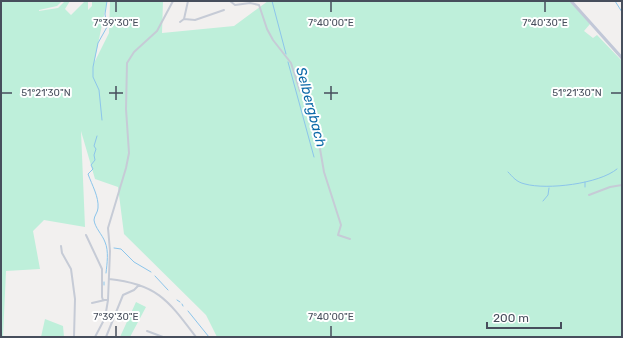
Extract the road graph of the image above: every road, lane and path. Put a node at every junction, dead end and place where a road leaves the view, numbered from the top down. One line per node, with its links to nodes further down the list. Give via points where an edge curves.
1 (173, 1): 14 (street, via 157,31 134,52 127,63 126,109 129,148 126,168 108,228)
2 (188, 1): 6 (street)
3 (230, 1): 12 (street, via 235,5 259,5 273,40 291,63 300,91 309,100 314,114 324,172 341,225 338,235)
4 (571, 1): 8 (main road)
5 (224, 10): 6 (street, via 195,20)
6 (184, 19): 7 (street)
7 (180, 22)
8 (622, 58)
9 (622, 185): 10 (street)
10 (589, 195)
11 (86, 235): 16 (street, via 102,269 102,297)
12 (350, 239)
13 (61, 246): 19 (street, via 71,269 76,299)
14 (109, 279): 15 (street); 16 (street)
15 (139, 284): 21 (street, via 134,290 123,295); 23 (street, via 166,299)
16 (107, 300): 17 (street); 20 (street, via 105,318)
17 (92, 303)
18 (147, 331): 22 (street)
19 (74, 337)
20 (95, 337)
21 (106, 337)
22 (163, 337)
23 (196, 337)

